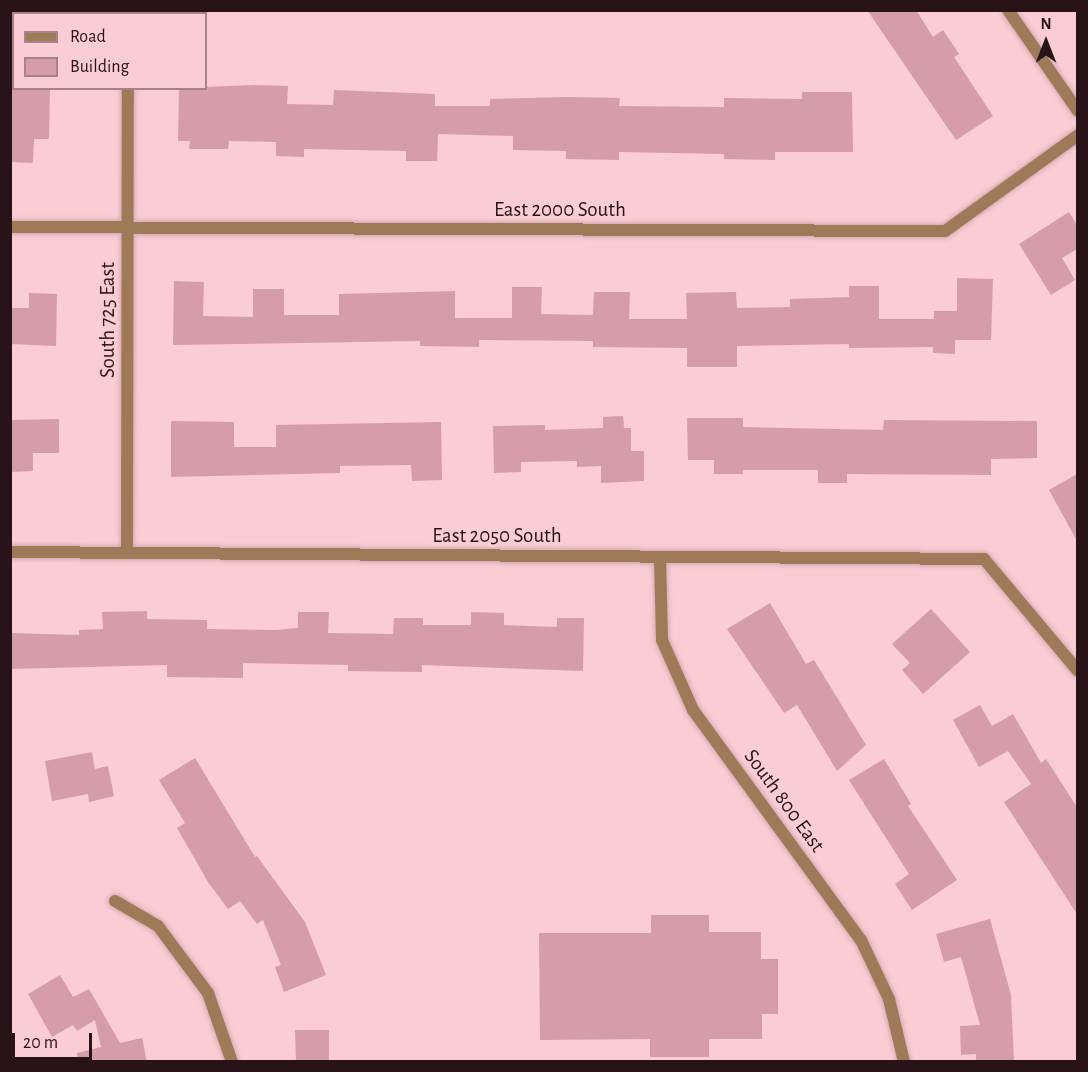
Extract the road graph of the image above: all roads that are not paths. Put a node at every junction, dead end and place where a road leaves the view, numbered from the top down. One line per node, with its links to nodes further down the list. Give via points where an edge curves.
1 (1008, 10): 3 (street)
2 (128, 90): 6 (street, South 725 East)
3 (1077, 111)
4 (1077, 135): 6 (street, East 2000 South, via 945,231)
5 (10, 227): 6 (street, East 2000 South)
6 (128, 228): 8 (street, South 725 East)
7 (10, 552): 8 (street, East 2050 South)
8 (127, 552): 9 (street, East 2050 South)
9 (660, 557): 10 (street, East 2050 South, via 984,559); 13 (street, South 800 East, via 662,640 693,710 861,940 888,999)
10 (1077, 671)
11 (115, 901): 12 (street, via 158,926 208,993)
12 (232, 1062)
13 (904, 1062)

